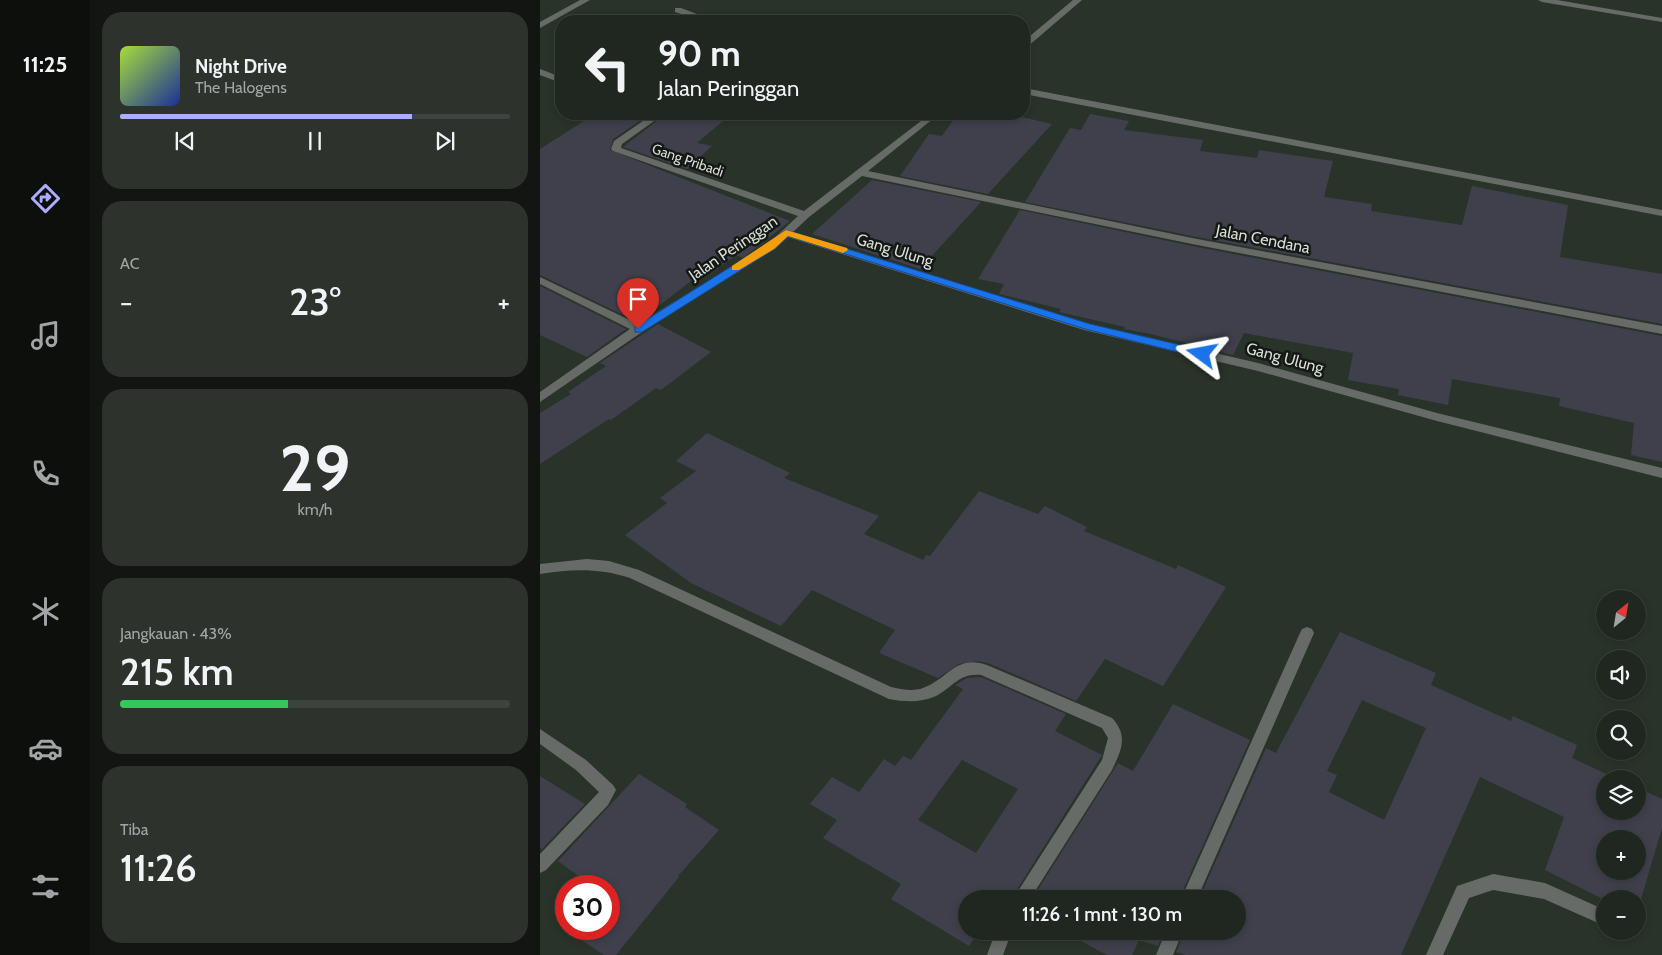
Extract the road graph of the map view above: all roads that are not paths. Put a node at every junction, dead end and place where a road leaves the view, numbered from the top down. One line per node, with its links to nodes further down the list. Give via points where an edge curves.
1 (586, 0): 5 (street)
2 (1077, 0): 10 (street)
3 (1542, 0): 8 (street)
4 (678, 10): 6 (street)
5 (559, 15)
6 (693, 15)
7 (555, 18): 9 (street)
8 (1662, 20)
9 (540, 26)
10 (1030, 40)
11 (540, 72): 12 (street)
12 (555, 78)
13 (1030, 93): 17 (street)
14 (648, 120): 18 (street, Gang Pribadi, via 617,143 616,149)
15 (927, 120): 16 (street, Jalan Peringgan)
16 (860, 172): 18 (street, Jalan Peringgan); 22 (street, Jalan Cendana, via 1192,241)
17 (1662, 213)
18 (805, 215): 19 (street, Jalan Peringgan)
19 (786, 233): 21 (street, Jalan Peringgan); 24 (street, Gang Ulung, via 1088,327)
20 (540, 280): 21 (street)
21 (638, 329): 23 (street, Jalan Peringgan)
22 (1662, 330)
23 (540, 398)
24 (1662, 473)
25 (540, 568): 29 (street, via 574,563 608,565 634,574 889,693 924,694 963,668 982,668 1107,723 1116,734 1108,765)
26 (1307, 633): 30 (street)
27 (540, 736): 28 (street, via 581,765 608,790 603,800)
28 (540, 865)
29 (1027, 890)
30 (1193, 890)
31 (1596, 914): 36 (street, via 1545,891 1493,882 1463,892)
32 (1001, 940): 34 (street)
33 (1171, 940): 35 (street)
34 (995, 955)
35 (1164, 955)
36 (1434, 955)

